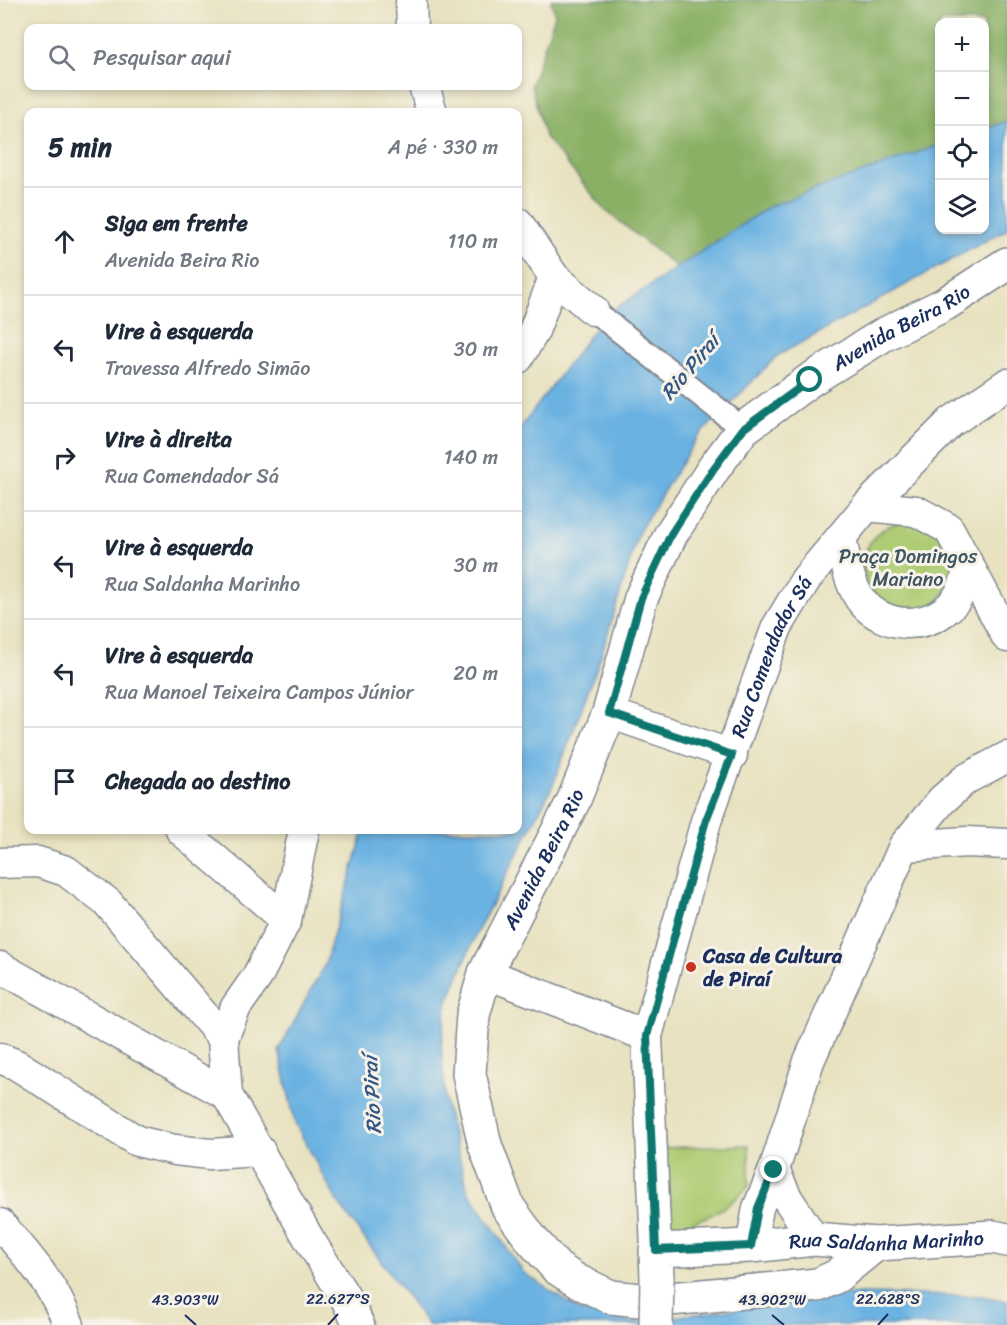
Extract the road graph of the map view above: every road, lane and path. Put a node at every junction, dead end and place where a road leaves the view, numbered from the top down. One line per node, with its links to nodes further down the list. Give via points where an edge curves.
1 (411, 0): 2 (street)
2 (412, 24)
3 (425, 90): 4 (street)
4 (431, 108)
5 (522, 229): 7 (street)
6 (1007, 264): 11 (street, Avenida Beira Rio, via 945,304 810,380)
7 (554, 277): 8 (street); 9 (street, via 534,331)
8 (593, 310): 11 (street)
9 (522, 351)
10 (1007, 384): 12 (street, Rua Comendador Sá, via 951,422)
11 (743, 429): 16 (street, Avenida Beira Rio, via 671,534 641,598)
12 (867, 506): 13 (street, Rua Comendador Sá); 14 (street, via 916,511 934,518 950,529)
13 (841, 537): 14 (street, via 850,579 860,599 875,615 897,624 916,622 948,608 960,595); 17 (street, Rua Comendador Sá, via 806,579 777,627)
14 (969, 569): 15 (street)
15 (1007, 637)
16 (609, 713): 17 (street); 26 (street, Avenida Beira Rio, via 573,802)
17 (732, 755): 27 (street, Rua Comendador Sá, via 706,820)
18 (1007, 757): 22 (street, via 966,779 942,800)
19 (186, 834): 24 (street)
20 (303, 834): 24 (street)
21 (1007, 844): 22 (street)
22 (904, 846): 32 (street, via 809,1061)
23 (0, 862): 28 (street, via 38,862 66,871 108,903)
24 (286, 920): 28 (street, via 257,977 236,1007)
25 (0, 967): 30 (street)
26 (484, 973): 27 (street); 36 (street, Avenida Beira Rio, via 473,1015 470,1074 485,1145 508,1207 557,1268 611,1297 649,1301 818,1285 837,1276)
27 (647, 1036): 38 (street, Rua Comendador Sá)
28 (223, 1038): 30 (street)
29 (0, 1058): 31 (street, via 137,1141 210,1154)
30 (227, 1095): 31 (street)
31 (260, 1151): 40 (street)
32 (774, 1170): 34 (street); 37 (street, via 758,1208)
33 (0, 1224): 39 (street, via 34,1262)
34 (814, 1239): 36 (street, Rua Saldanha Marinho); 37 (street, Rua Saldanha Marinho)
35 (1007, 1240): 36 (street, Rua Saldanha Marinho, via 993,1237)
36 (876, 1244)
37 (751, 1246): 38 (street, Rua Saldanha Marinho)
38 (656, 1264): 41 (street, bridge)
39 (69, 1325)
40 (358, 1325)
41 (656, 1325)

